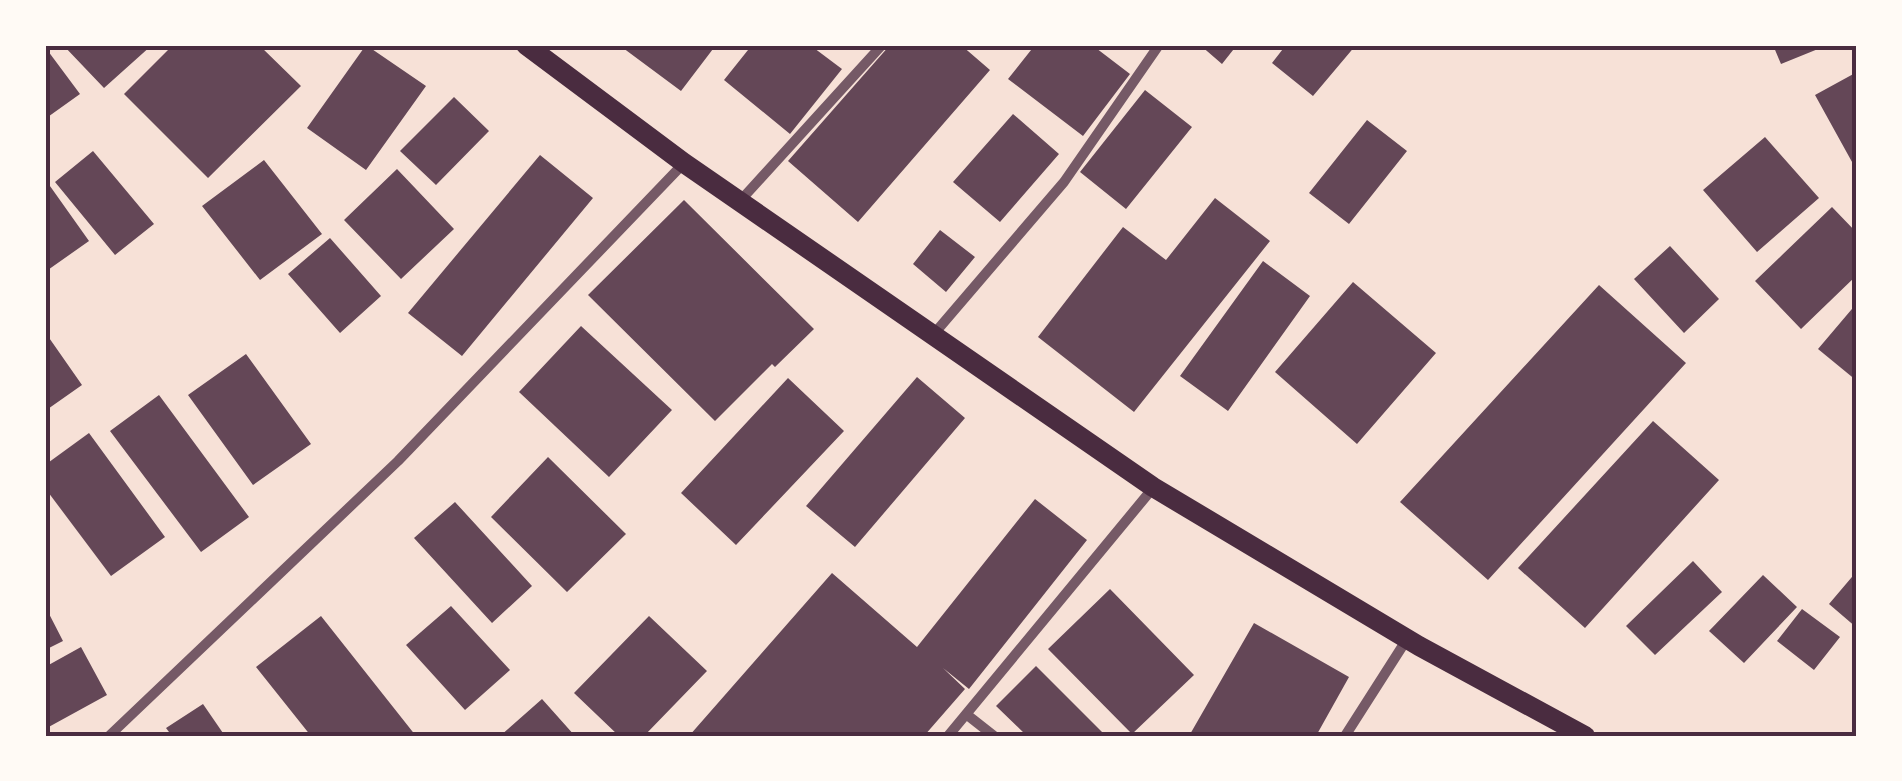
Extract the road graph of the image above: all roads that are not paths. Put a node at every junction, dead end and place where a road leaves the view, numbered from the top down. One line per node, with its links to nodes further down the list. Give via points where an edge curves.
1 (526, 45): 4 (main road)
2 (882, 45): 5 (street)
3 (1159, 45): 6 (street, via 1064,182)
4 (684, 164): 5 (main road); 10 (street, via 398,461)
5 (740, 202): 6 (main road)
6 (932, 336): 7 (main road)
7 (1153, 487): 8 (main road); 9 (street)
8 (1407, 640): 13 (street); 14 (main road)
9 (966, 714): 11 (street); 12 (street)
10 (109, 736)
11 (948, 736)
12 (994, 736)
13 (1345, 736)
14 (1585, 736)

